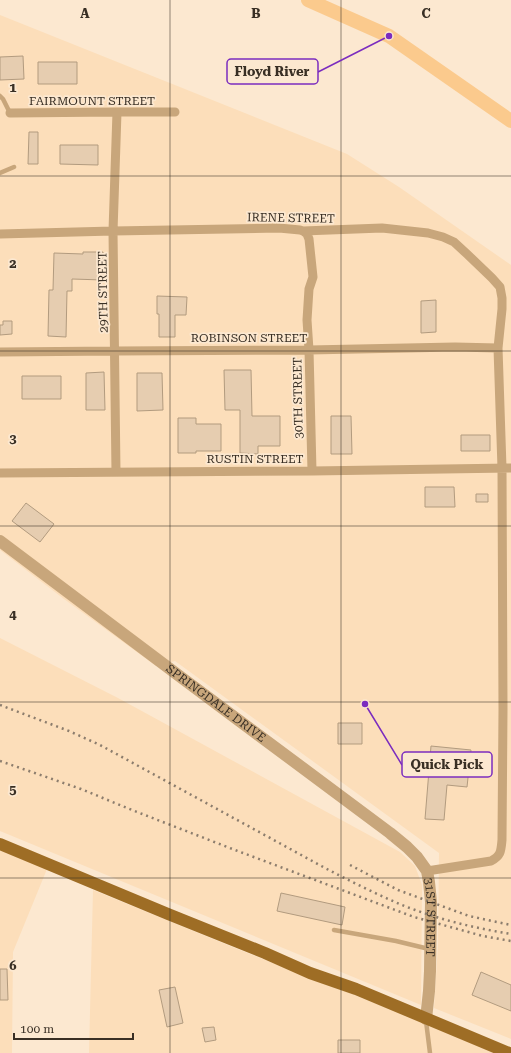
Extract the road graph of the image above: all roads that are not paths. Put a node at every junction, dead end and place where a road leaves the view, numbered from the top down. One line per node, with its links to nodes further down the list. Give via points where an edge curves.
1 (0, 96): 4 (lane)
2 (117, 112): 3 (street, FAIRMOUNT STREET); 4 (street, FAIRMOUNT STREET); 7 (street, 29TH STREET)
3 (175, 112)
4 (10, 113)
5 (14, 167): 6 (lane)
6 (0, 173)
7 (114, 231): 8 (street, IRENE STREET, via 279,228); 9 (street, IRENE STREET); 12 (street, 29TH STREET)
8 (304, 231): 10 (street, IRENE STREET, via 382,228 410,230 454,242 500,287 502,309); 11 (street, 30TH STREET, via 309,240 313,277 309,289 307,320)
9 (0, 234)
10 (498, 348): 11 (street, ROBINSON STREET); 14 (street, 31ST STREET)
11 (309, 350): 12 (street, ROBINSON STREET); 15 (street, 30TH STREET)
12 (116, 351): 13 (street, ROBINSON STREET); 16 (street, 29TH STREET)
13 (0, 352)
14 (507, 468): 15 (street, RUSTIN STREET); 19 (street, 31ST STREET)
15 (312, 471): 16 (street, RUSTIN STREET)
16 (116, 472): 17 (street, RUSTIN STREET)
17 (0, 473)
18 (0, 541): 22 (street, SPRINGDALE DRIVE, via 390,833 417,857)
19 (506, 550): 20 (street, 31ST STREET)
20 (507, 710): 22 (street, 31ST STREET, via 501,852 491,861)
21 (0, 844): 25 (main road)
22 (427, 871): 24 (street, 31ST STREET, via 431,902)
23 (334, 930): 24 (lane)
24 (430, 949): 25 (street, 31ST STREET)
25 (426, 1019): 26 (lane); 27 (main road)
26 (430, 1053)
27 (508, 1053)

